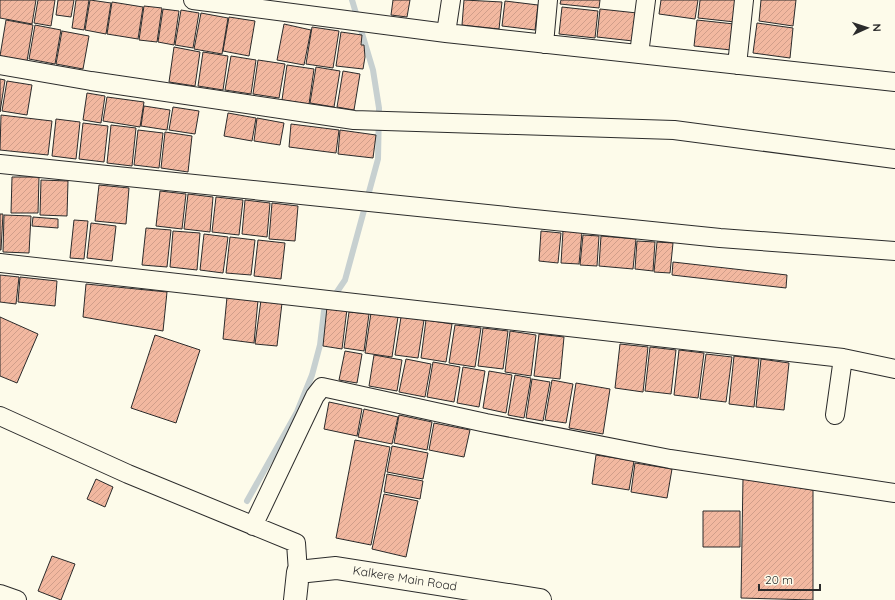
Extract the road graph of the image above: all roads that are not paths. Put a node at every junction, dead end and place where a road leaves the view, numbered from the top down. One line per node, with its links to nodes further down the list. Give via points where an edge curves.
1 (193, 0): 6 (street)
2 (451, 0): 6 (street)
3 (548, 0): 7 (street)
4 (646, 0): 8 (street)
5 (744, 0): 10 (street)
6 (446, 33): 7 (street)
7 (544, 44): 8 (street)
8 (639, 54): 10 (street)
9 (0, 65): 12 (street, via 354,120 674,130)
10 (737, 65): 11 (street)
11 (895, 82)
12 (895, 159)
13 (0, 164): 14 (street, via 720,238)
14 (895, 251)
15 (0, 263): 16 (street)
16 (843, 358): 17 (street); 18 (street)
17 (895, 369)
18 (835, 415)
19 (0, 416): 21 (street, via 128,474)
20 (895, 493): 21 (street, via 670,459 486,423 322,387 315,396)
21 (253, 526): 22 (street, via 296,543)
22 (298, 572): 24 (street, Kalkere Main Road, via 336,568); 26 (street)
23 (0, 594): 25 (street)
24 (473, 594): 27 (street, Kalkere Main Road)
25 (17, 600)
26 (295, 600)
27 (540, 600)

